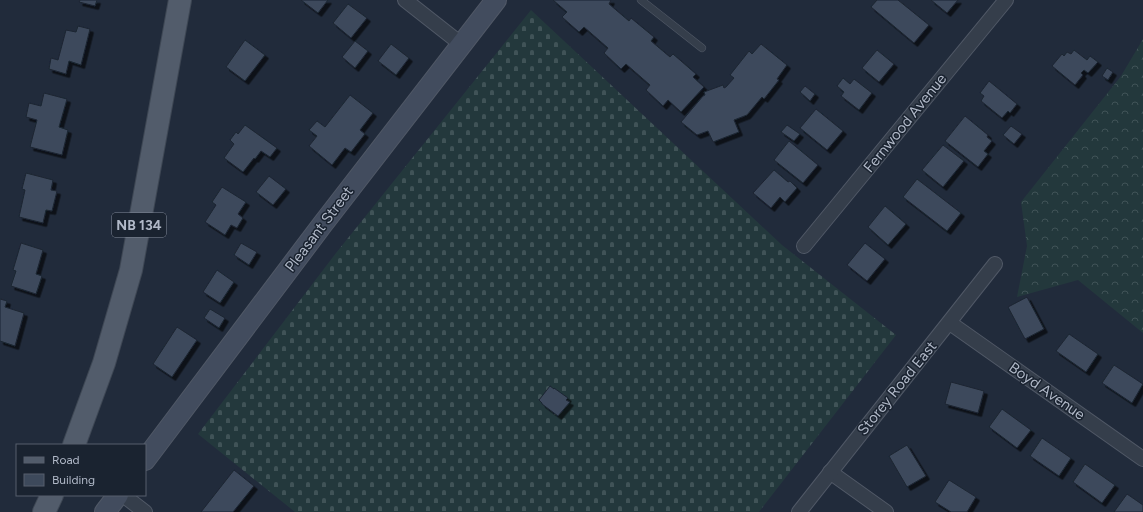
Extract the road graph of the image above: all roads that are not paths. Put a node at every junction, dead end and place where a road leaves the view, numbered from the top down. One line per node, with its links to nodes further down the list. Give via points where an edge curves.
1 (180, 0): 11 (main road, NB 134, via 131,270 104,363)
2 (405, 0): 6 (street)
3 (496, 0): 6 (street, Pleasant Street)
4 (641, 0): 7 (lane)
5 (1006, 0): 8 (street, Fernwood Avenue)
6 (462, 44): 12 (street, Pleasant Street)
7 (702, 48)
8 (804, 246)
9 (995, 264): 10 (street, Storey Road East)
10 (950, 323): 13 (street, Boyd Avenue); 14 (street, Storey Road East)
11 (74, 444)
12 (146, 459)
13 (1143, 459)
14 (830, 472): 21 (street, Storey Road East); 22 (street)
15 (52, 496): 18 (main road)
16 (117, 496): 19 (street)
17 (124, 496): 20 (street)
18 (44, 512)
19 (105, 512)
20 (145, 512)
21 (799, 512)
22 (886, 512)

